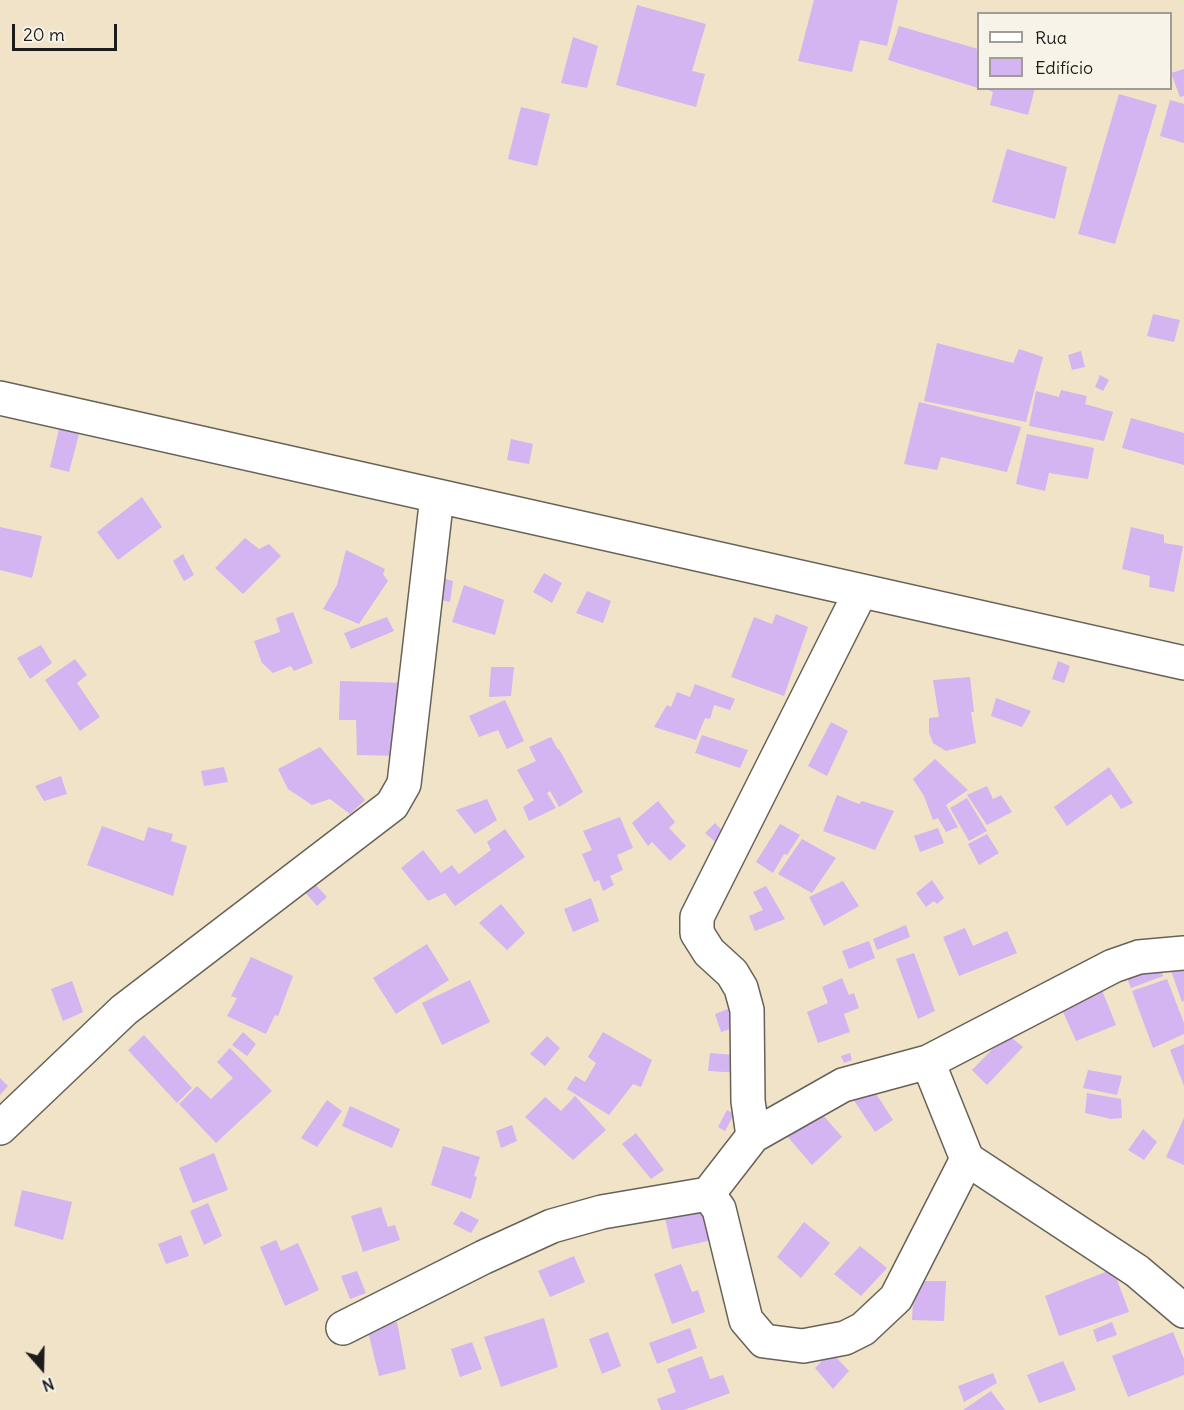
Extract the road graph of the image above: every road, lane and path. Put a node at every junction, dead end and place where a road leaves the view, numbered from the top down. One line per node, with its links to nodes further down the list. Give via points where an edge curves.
1 (0, 398): 2 (street)
2 (437, 496): 3 (street); 7 (street, via 400,795 124,1010)
3 (861, 591): 4 (street); 8 (street, via 697,916 697,933 709,952 732,973 747,1011 748,1101)
4 (1184, 663)
5 (1184, 952): 6 (street, via 1139,957 1113,966)
6 (928, 1062): 8 (street, via 843,1085); 9 (street)
7 (0, 1128)
8 (753, 1136): 10 (street)
9 (967, 1159): 10 (street, via 896,1298 863,1329 845,1338 803,1346 764,1341 746,1320 719,1209); 11 (street, via 1137,1271)
10 (708, 1194): 12 (street, via 602,1212 552,1226)
11 (1184, 1311)
12 (343, 1328)

